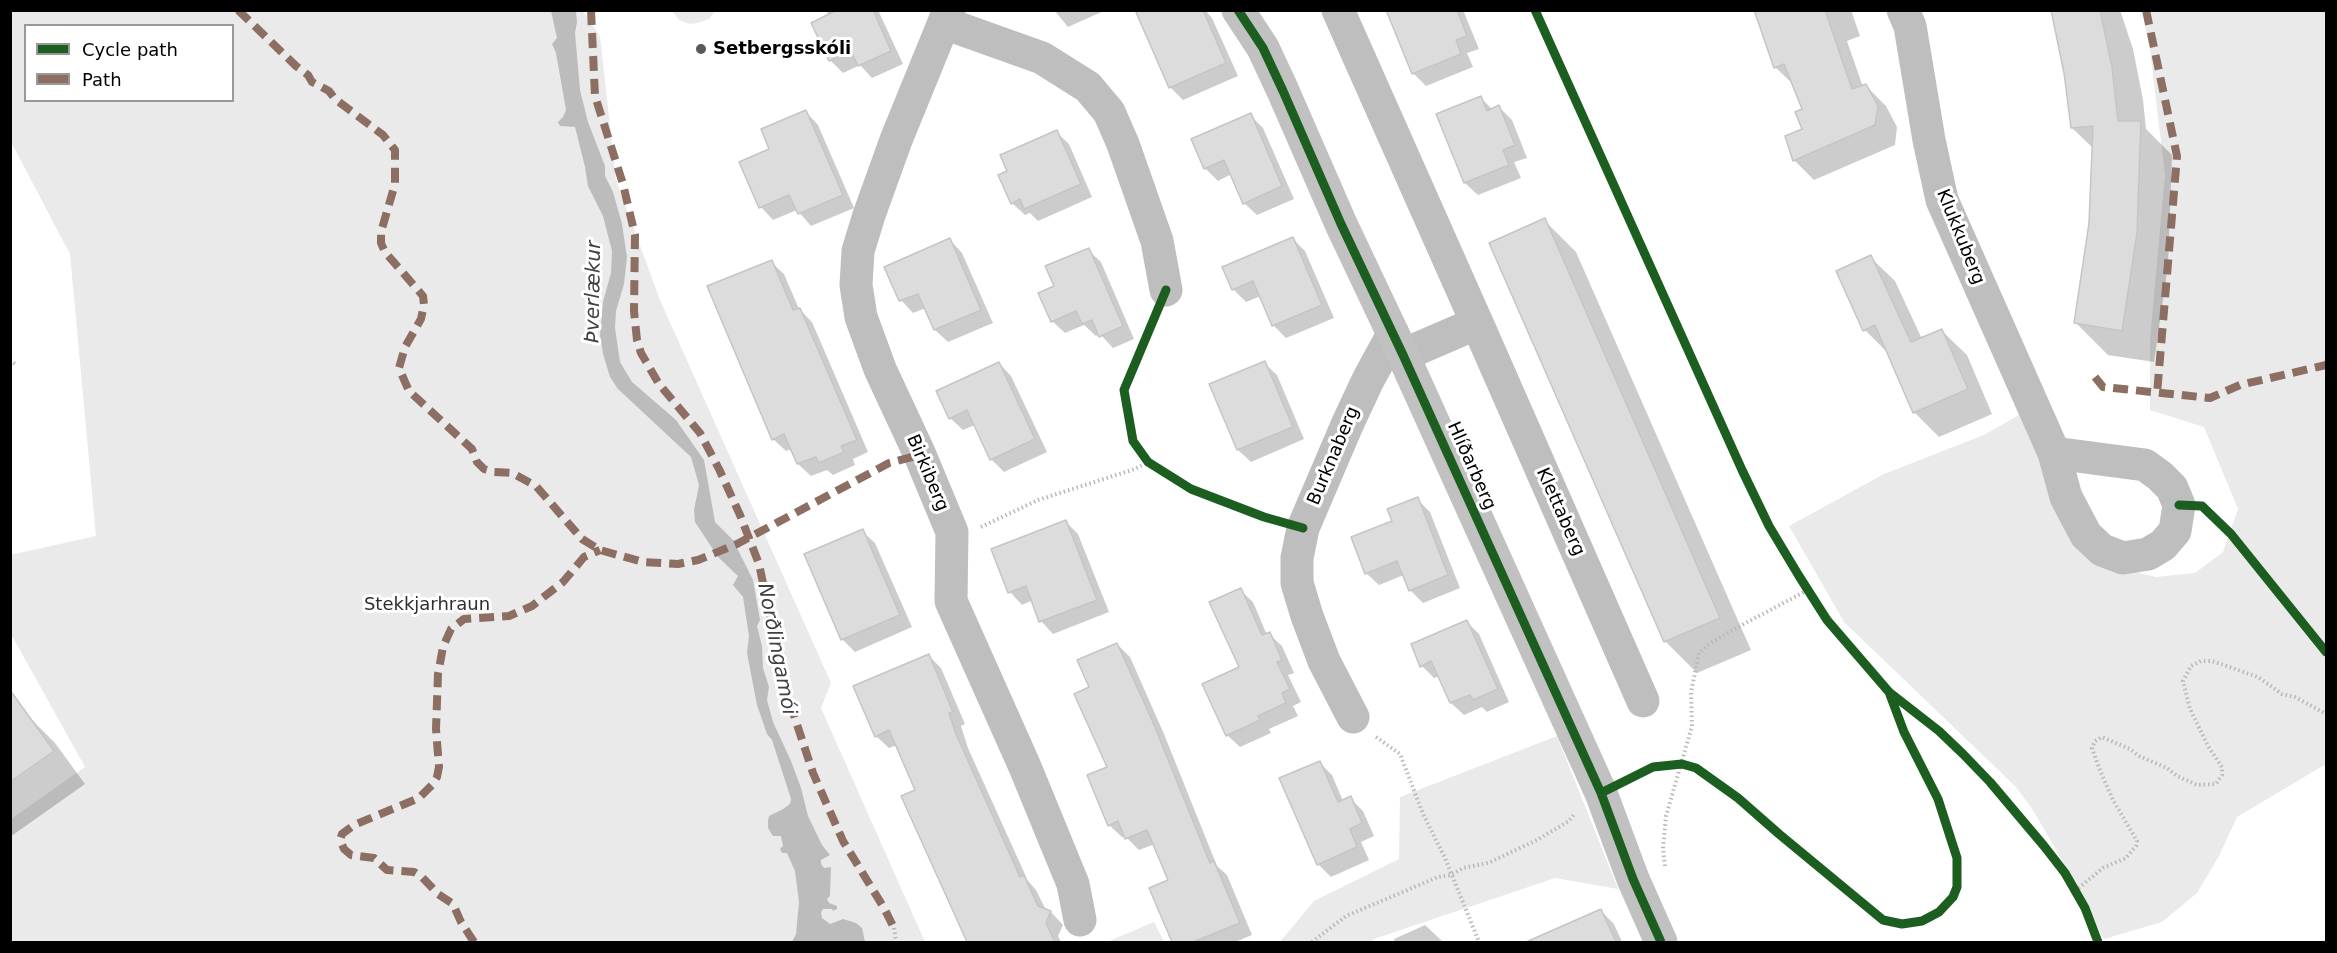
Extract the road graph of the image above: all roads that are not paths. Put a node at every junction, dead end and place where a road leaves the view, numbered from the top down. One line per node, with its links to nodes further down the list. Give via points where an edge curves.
1 (1238, 10): 7 (street, Hlíðarberg, via 1263,48)
2 (1338, 10): 6 (street, Klettaberg)
3 (1903, 10): 8 (street, Klukkuberg, via 1910,26 1942,200)
4 (946, 17): 5 (street, Birkiberg, via 1042,58 1088,87 1102,104 1126,154 1157,241); 11 (street, Birkiberg, via 869,215 858,251 856,285 861,317 880,369 952,532 951,601 1073,884)
5 (1166, 290)
6 (1477, 323): 7 (street); 9 (street, Klettaberg)
7 (1398, 345): 10 (street, Burknaberg, via 1368,380 1303,528 1296,558 1296,583 1307,616 1324,661); 12 (street, Hlíðarberg, via 1601,793)
8 (2054, 453)
9 (1644, 701)
10 (1353, 717)
11 (1080, 920)
12 (1661, 942)

